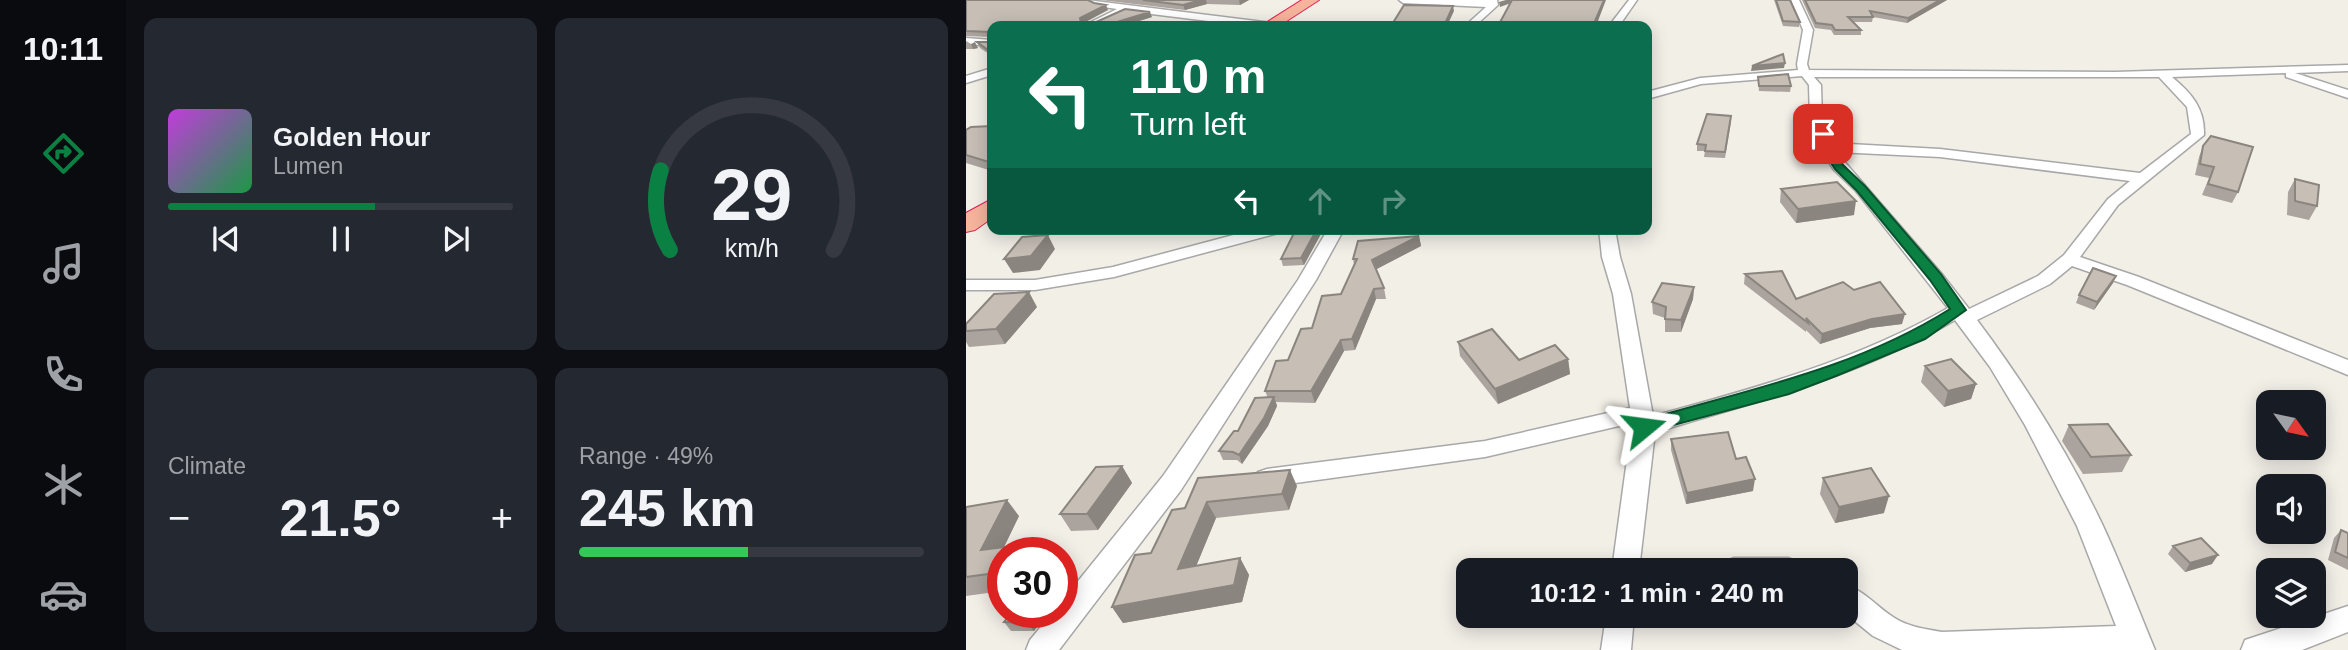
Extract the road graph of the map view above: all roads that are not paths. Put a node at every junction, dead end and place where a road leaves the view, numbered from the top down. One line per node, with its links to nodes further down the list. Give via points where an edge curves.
1 (1091, 0): 8 (street)
2 (1148, 0): 8 (street)
3 (1312, 0): 11 (highway)
4 (1403, 0): 7 (street)
5 (1633, 0): 13 (street)
6 (1795, 0): 19 (street, via 1808,30 1802,64)
7 (1493, 2): 12 (street)
8 (1126, 9): 9 (street); 10 (street)
9 (1099, 21)
10 (1228, 21)
11 (1278, 21)
12 (1475, 21)
13 (1618, 21)
14 (966, 41): 15 (street)
15 (987, 43)
16 (2348, 68): 17 (street)
17 (2279, 70): 20 (street); 22 (street)
18 (987, 73): 21 (street)
19 (1805, 73): 20 (street); 23 (street, via 1721,78); 24 (street, via 1815,85 1816,120)
20 (2161, 73): 25 (street, via 2194,106 2200,120 2197,135)
21 (966, 80)
22 (2348, 94)
23 (1652, 95)
24 (1826, 147): 25 (street, via 1940,153); 33 (street, via 1936,277)
25 (2142, 178): 31 (street, via 2113,202)
26 (987, 210): 27 (highway)
27 (966, 224)
28 (1253, 235): 32 (street, via 1114,272 1035,285)
29 (1333, 235): 38 (street)
30 (1608, 235): 35 (street)
31 (2070, 259): 33 (street, via 2044,280); 34 (street)
32 (966, 285)
33 (1961, 314): 35 (street, via 1783,389); 43 (street, via 1999,363 2042,435 2090,526)
34 (2348, 368)
35 (1643, 420): 36 (street, via 1485,449); 39 (street)
36 (1240, 479)
37 (1199, 481): 38 (street)
38 (1172, 483): 44 (street)
39 (1627, 558)
40 (1858, 607): 43 (street, via 1882,626 1911,640 1942,646)
41 (2348, 619): 46 (street)
42 (1619, 628): 45 (street)
43 (2138, 645)
44 (1041, 650)
45 (1616, 650)
46 (2256, 650)

